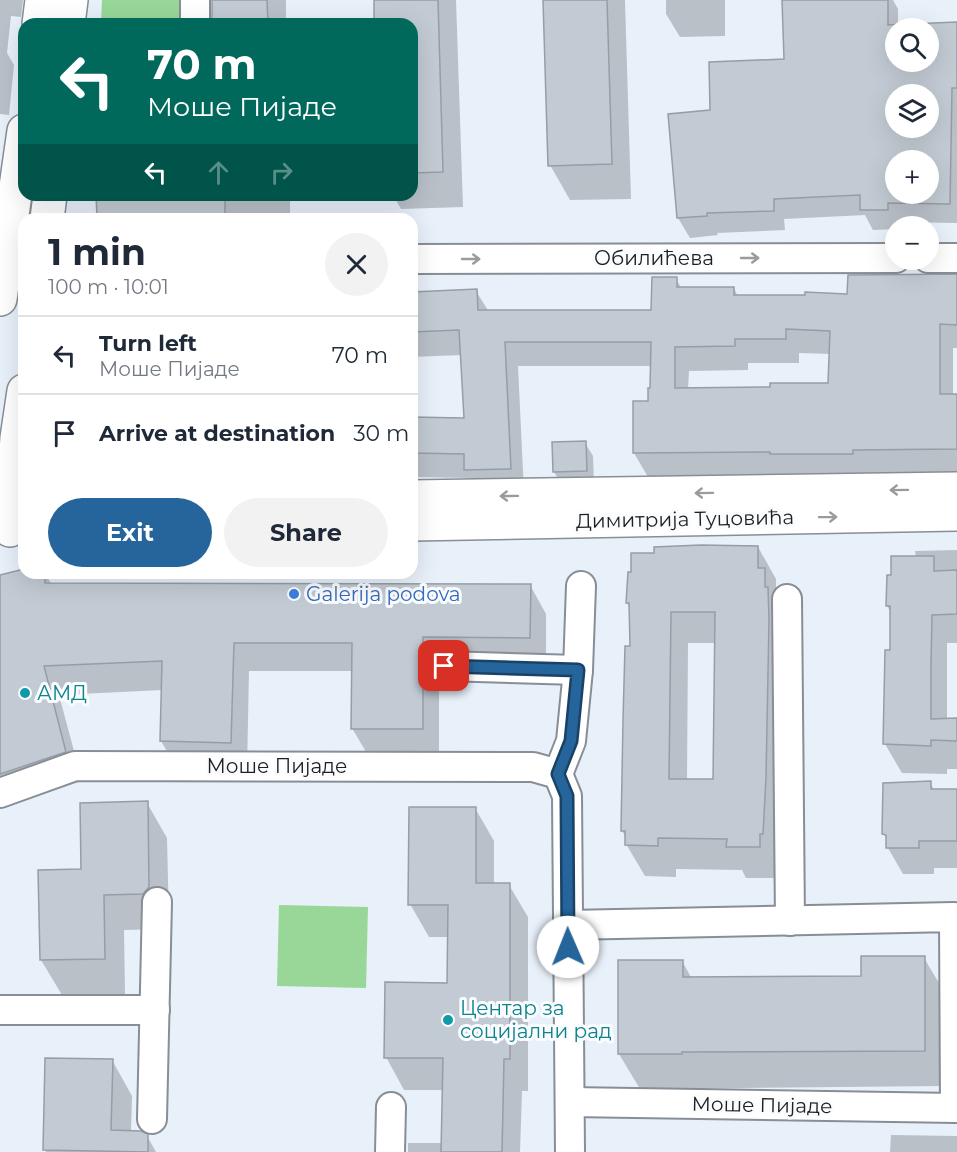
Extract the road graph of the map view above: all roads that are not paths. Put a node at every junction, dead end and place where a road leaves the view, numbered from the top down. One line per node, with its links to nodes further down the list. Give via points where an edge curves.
1 (42, 0): 4 (main road)
2 (71, 0): 5 (main road)
3 (195, 0): 6 (street)
4 (40, 18)
5 (69, 18)
6 (195, 18)
7 (18, 216): 8 (main road)
8 (15, 258): 13 (main road)
9 (885, 258): 12 (street, Обилићева, one-way to 9)
10 (939, 258): 11 (street)
11 (957, 258)
12 (418, 259)
13 (0, 299)
14 (18, 473): 18 (main road)
15 (957, 489): 16 (main road, Димитрија Туцовића, one-way to 16)
16 (418, 497)
17 (957, 514): 19 (main road, Димитрија Туцовића, one-way to 17)
18 (12, 517)
19 (418, 524)
20 (581, 586): 23 (street)
21 (787, 599): 27 (street)
22 (444, 666): 23 (street)
23 (578, 670): 24 (street, via 571,741)
24 (558, 774): 25 (street, Моше Пијаде, via 533,767 75,766); 28 (street, via 567,796)
25 (0, 793)
26 (157, 902): 30 (street)
27 (790, 921): 28 (street, Моше Пијаде); 33 (street, Моше Пијаде, via 954,917)
28 (568, 925): 31 (street)
29 (0, 1010): 30 (street)
30 (155, 1010): 34 (street)
31 (570, 1102): 33 (street, Моше Пијаде); 36 (street)
32 (391, 1107): 35 (street)
33 (956, 1108)
34 (152, 1119)
35 (390, 1152)
36 (570, 1152)

